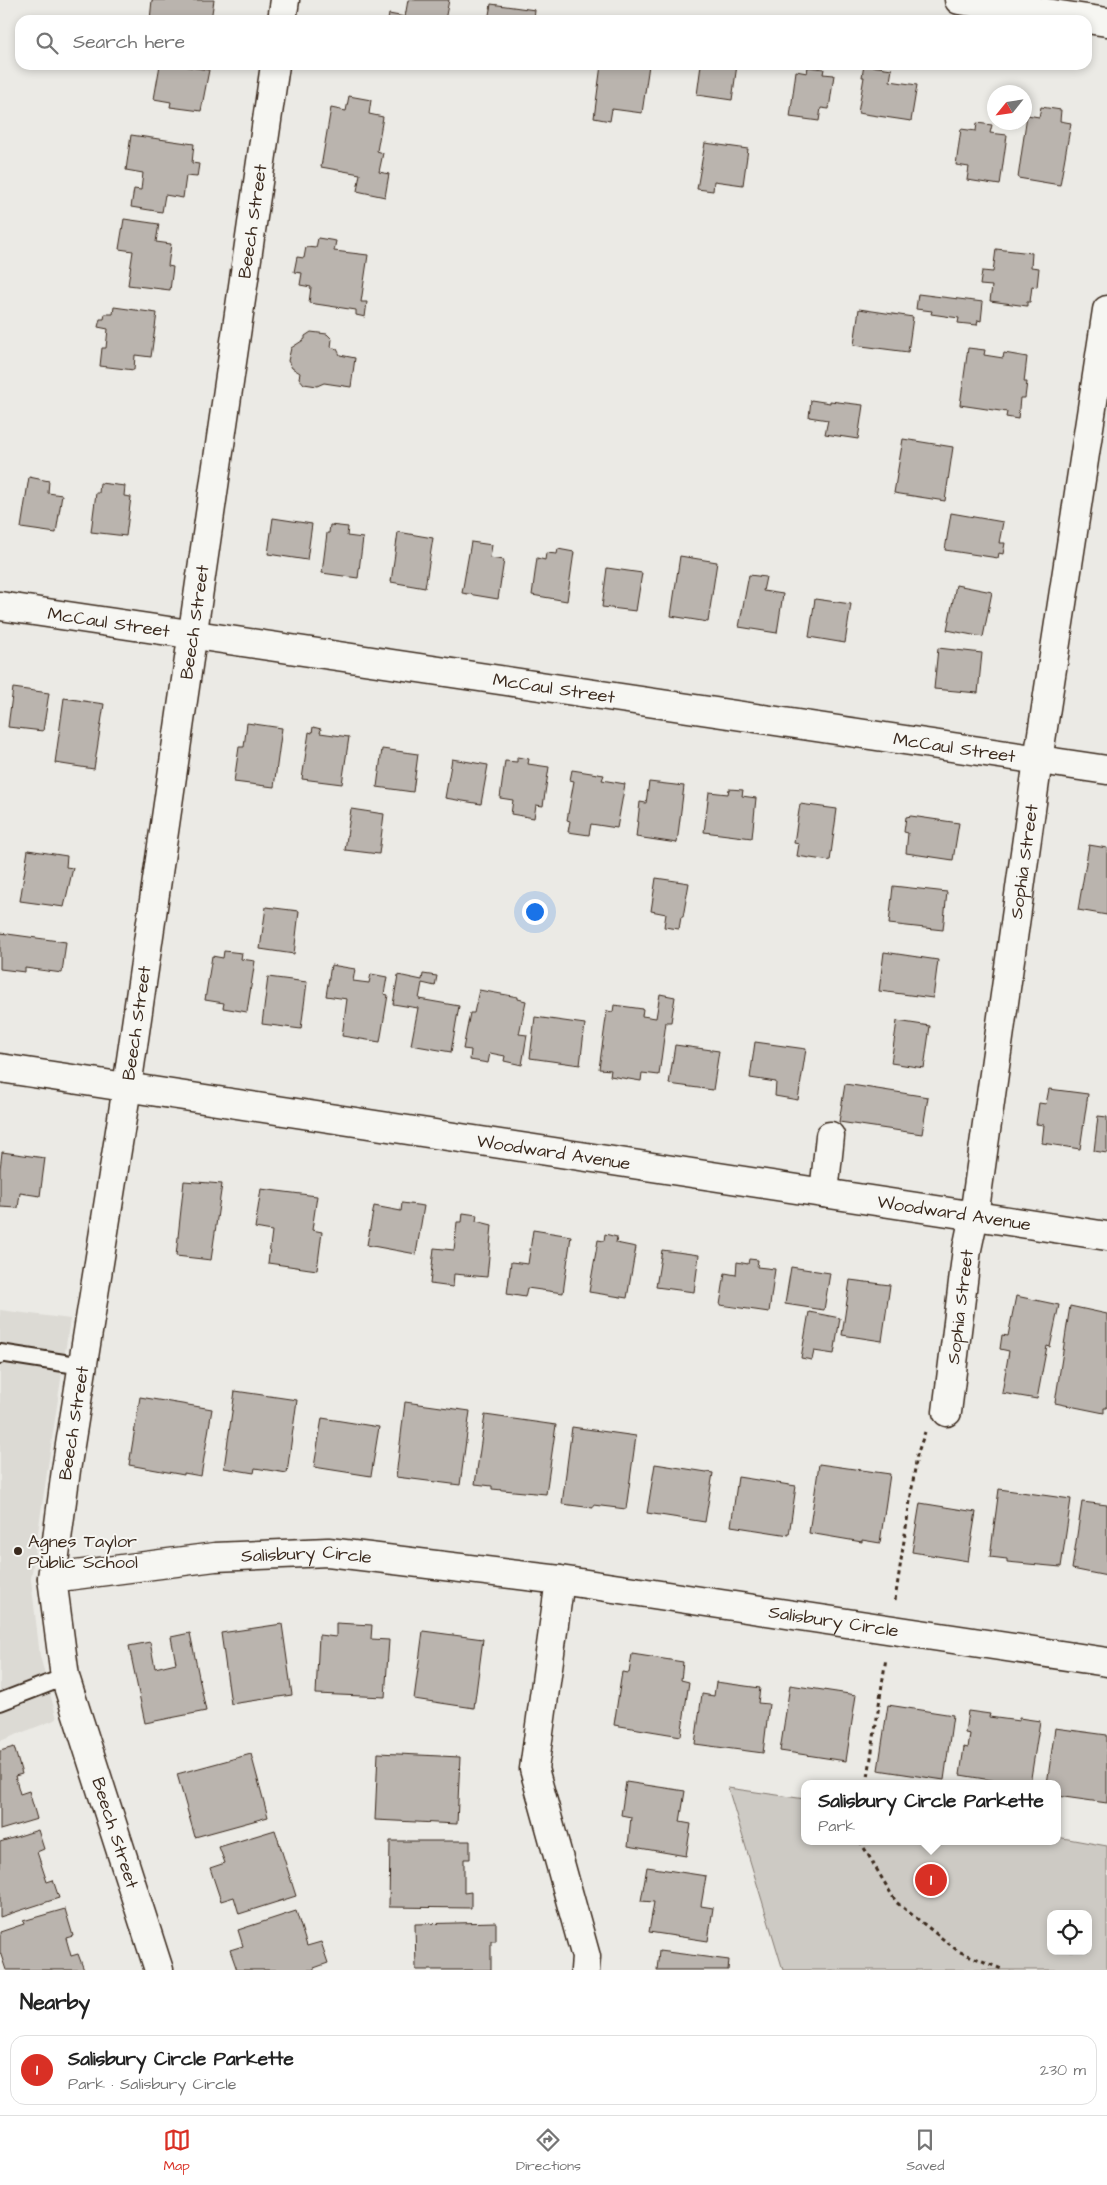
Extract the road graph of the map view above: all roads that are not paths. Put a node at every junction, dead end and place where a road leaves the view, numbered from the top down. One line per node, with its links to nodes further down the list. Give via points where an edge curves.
1 (285, 0): 4 (street)
2 (960, 0): 3 (street)
3 (1000, 3): 5 (street)
4 (283, 15)
5 (1068, 15)
6 (1092, 19): 7 (street)
7 (1107, 22)
8 (274, 70): 11 (street, Beech Street)
9 (1107, 310): 12 (street, Sophia Street)
10 (0, 606): 11 (street, McCaul Street)
11 (192, 635): 12 (street, McCaul Street); 15 (street, Beech Street)
12 (1038, 760): 13 (street, McCaul Street); 18 (street, Sophia Street)
13 (1107, 770)
14 (0, 1068): 15 (street, Woodward Avenue)
15 (127, 1087): 17 (street, Woodward Avenue); 21 (street, Beech Street)
16 (830, 1136): 17 (street)
17 (824, 1193): 18 (street, Woodward Avenue)
18 (974, 1216): 19 (street, Woodward Avenue); 22 (street, Sophia Street)
19 (1107, 1236)
20 (0, 1354): 21 (lane)
21 (83, 1366): 23 (street, Beech Street)
22 (946, 1412)
23 (52, 1578): 24 (street, Salisbury Circle, via 215,1557 328,1552); 26 (street, Beech Street)
24 (560, 1580): 25 (street, Salisbury Circle); 29 (street, via 534,1770 586,1957)
25 (1107, 1662)
26 (65, 1677): 27 (lane); 28 (street, Beech Street)
27 (0, 1702)
28 (159, 1970)
29 (585, 1970)

